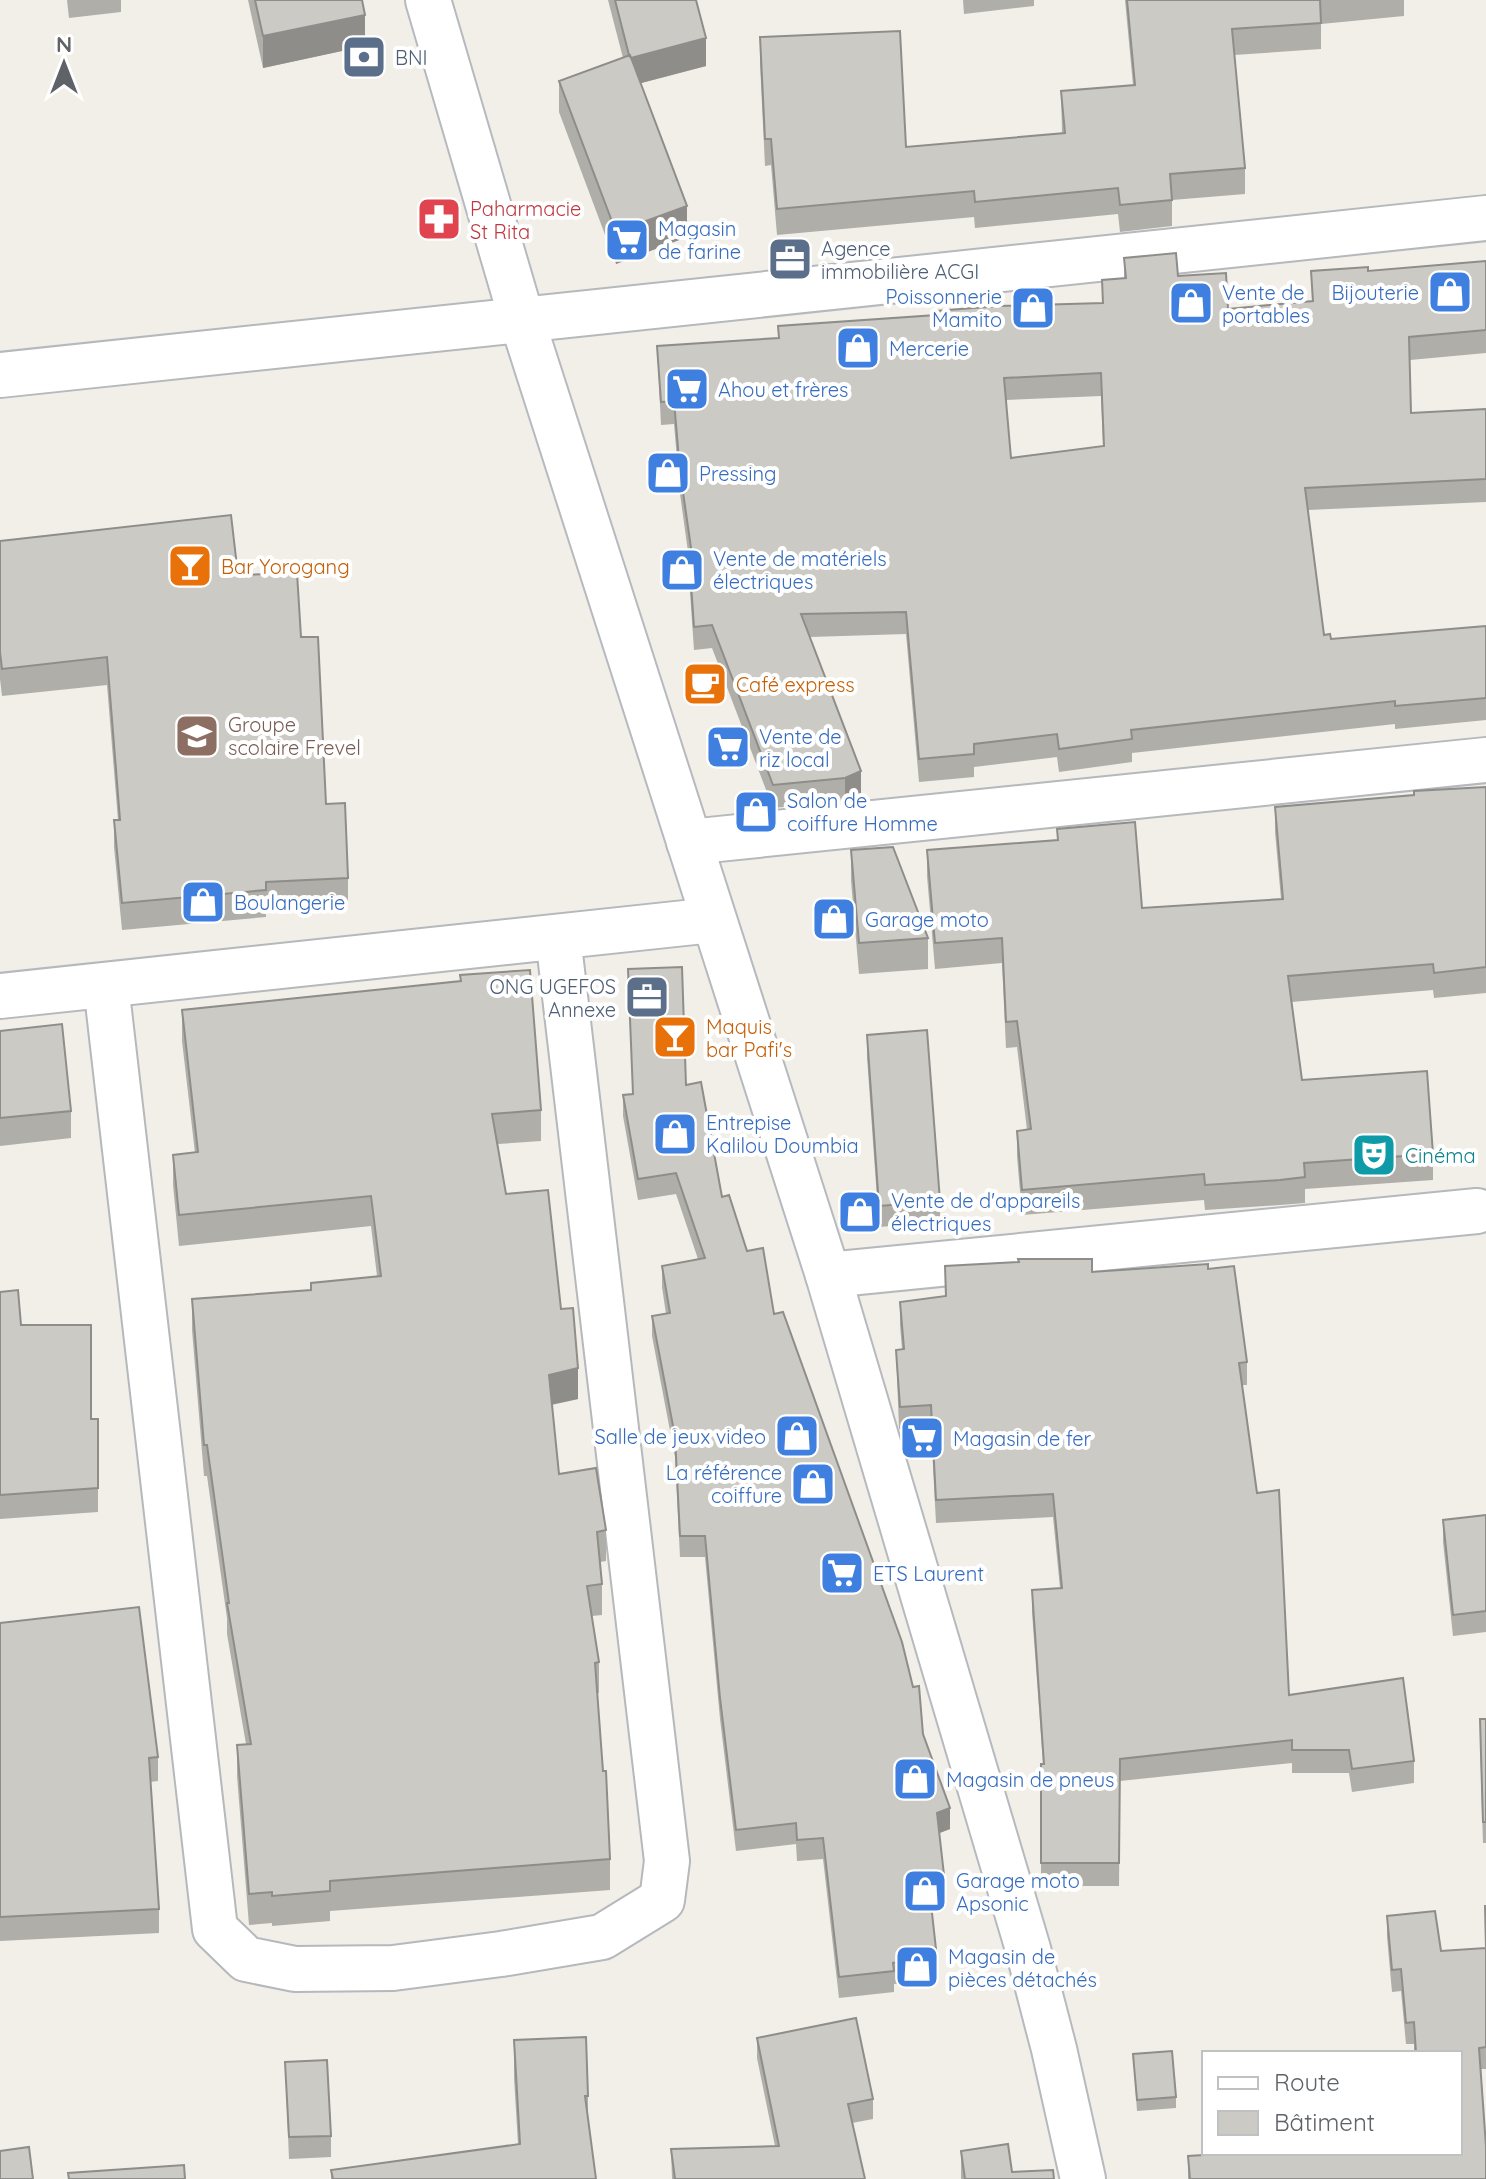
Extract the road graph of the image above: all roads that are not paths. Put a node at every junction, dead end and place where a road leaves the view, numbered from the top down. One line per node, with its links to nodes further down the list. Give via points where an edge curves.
1 (428, 0): 3 (street)
2 (1486, 218): 3 (street)
3 (522, 320): 4 (street); 6 (street)
4 (0, 375)
5 (1486, 760): 6 (street)
6 (689, 842): 7 (street)
7 (713, 920): 8 (street); 12 (street)
8 (558, 937): 9 (street); 9 (street, via 667,1861 662,1900 602,1937 393,1968 295,1969 246,1959 215,1929)
9 (106, 985): 10 (street)
10 (0, 996)
11 (1477, 1211): 12 (street)
12 (828, 1275): 13 (street, via 1028,1949)
13 (1083, 2179)

